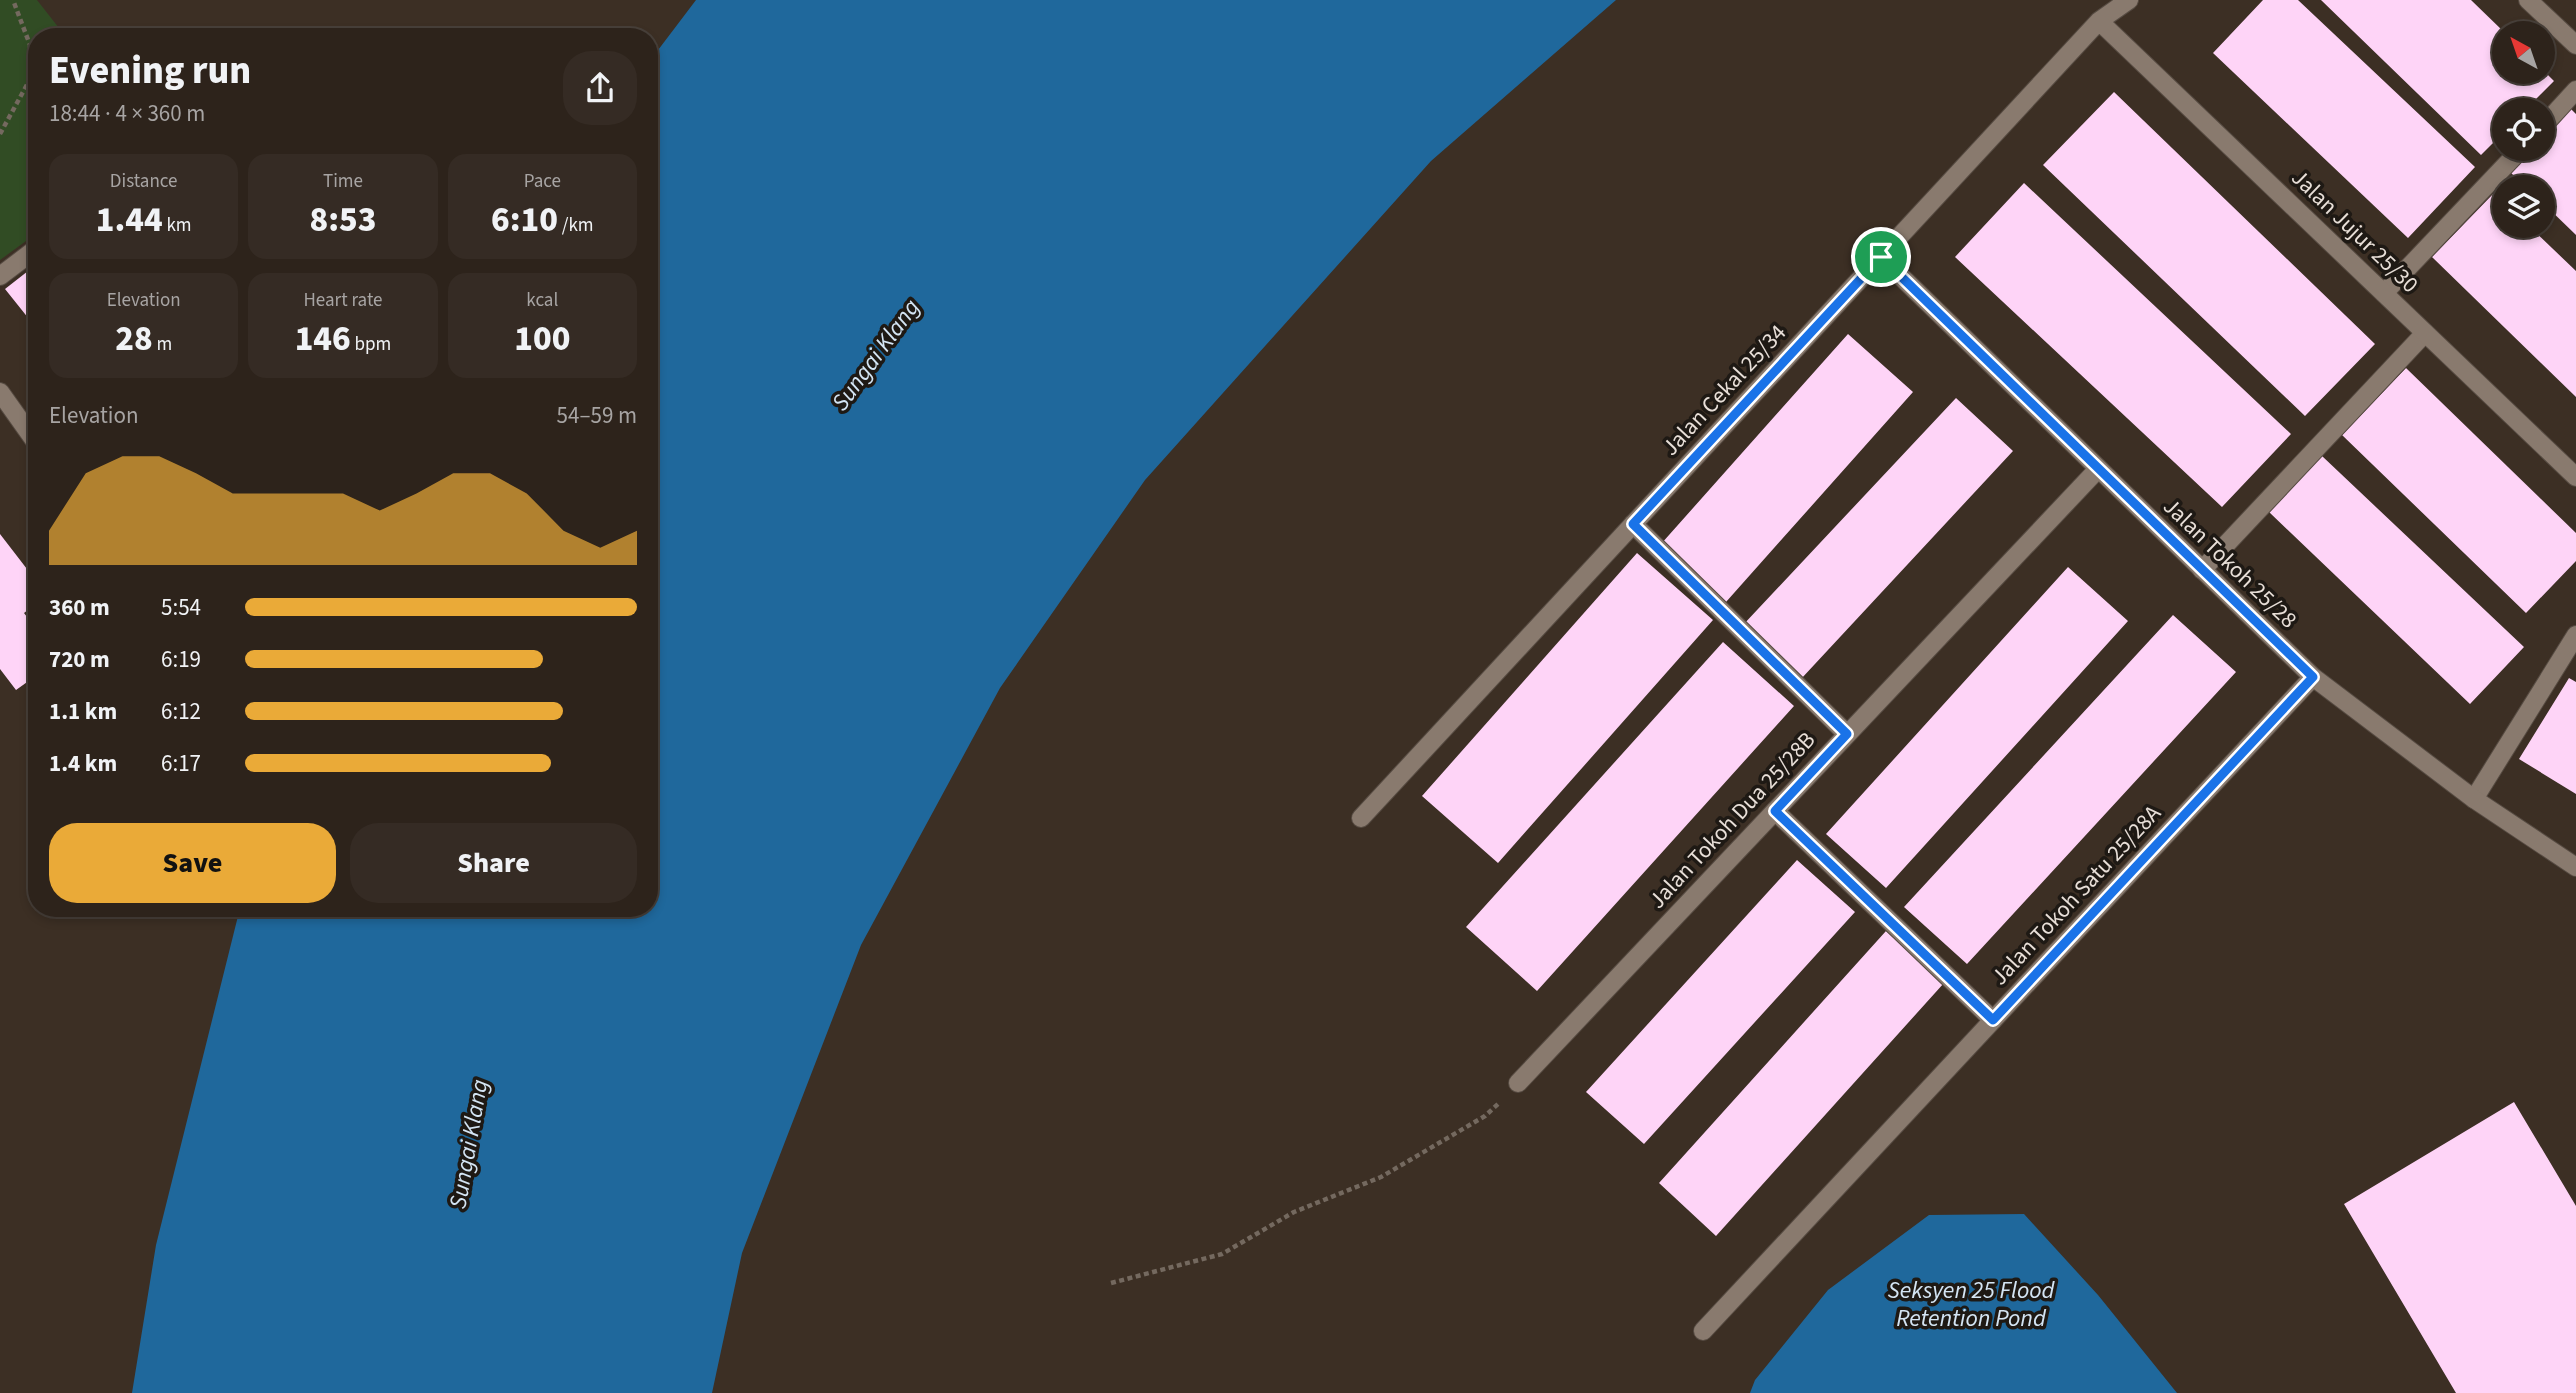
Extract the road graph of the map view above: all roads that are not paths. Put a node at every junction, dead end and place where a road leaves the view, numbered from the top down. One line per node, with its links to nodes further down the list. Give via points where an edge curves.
1 (2129, 0): 3 (street, Jalan Cekal 25/34)
2 (2528, 0): 4 (street)
3 (2099, 22): 9 (street, Jalan Cekal 25/34); 11 (street, Jalan Jujur 25/30)
4 (2576, 45)
5 (2576, 90): 6 (street)
6 (2555, 112)
7 (2510, 161): 11 (street)
8 (28, 255): 10 (street)
9 (1881, 257): 15 (street, Jalan Tokoh 25/28); 17 (street, Jalan Cekal 25/34)
10 (0, 276)
11 (2384, 293): 12 (street, Jalan Jujur 25/30)
12 (2425, 333): 16 (street, Jalan Jujur 25/30); 18 (street)
13 (0, 392): 14 (street)
14 (28, 431)
15 (2098, 469): 18 (street, Jalan Tokoh 25/28); 21 (street, Jalan Tokoh Dua 25/28B)
16 (2576, 477)
17 (1633, 524): 21 (street); 24 (street, Jalan Cekal 25/34)
18 (2202, 570): 20 (street, Jalan Tokoh 25/28)
19 (2576, 635): 22 (street)
20 (2313, 677): 22 (street, Jalan Tokoh 25/28); 26 (street, Jalan Tokoh Satu 25/28A)
21 (1847, 734): 23 (street, Jalan Tokoh Dua 25/28B)
22 (2474, 799): 25 (street, Jalan Tokoh 25/28)
23 (1775, 811): 26 (street); 27 (street, Jalan Tokoh Dua 25/28B)
24 (1361, 818)
25 (2576, 867)
26 (1993, 1020): 28 (street, Jalan Tokoh Satu 25/28A)
27 (1518, 1083)
28 (1703, 1331)

